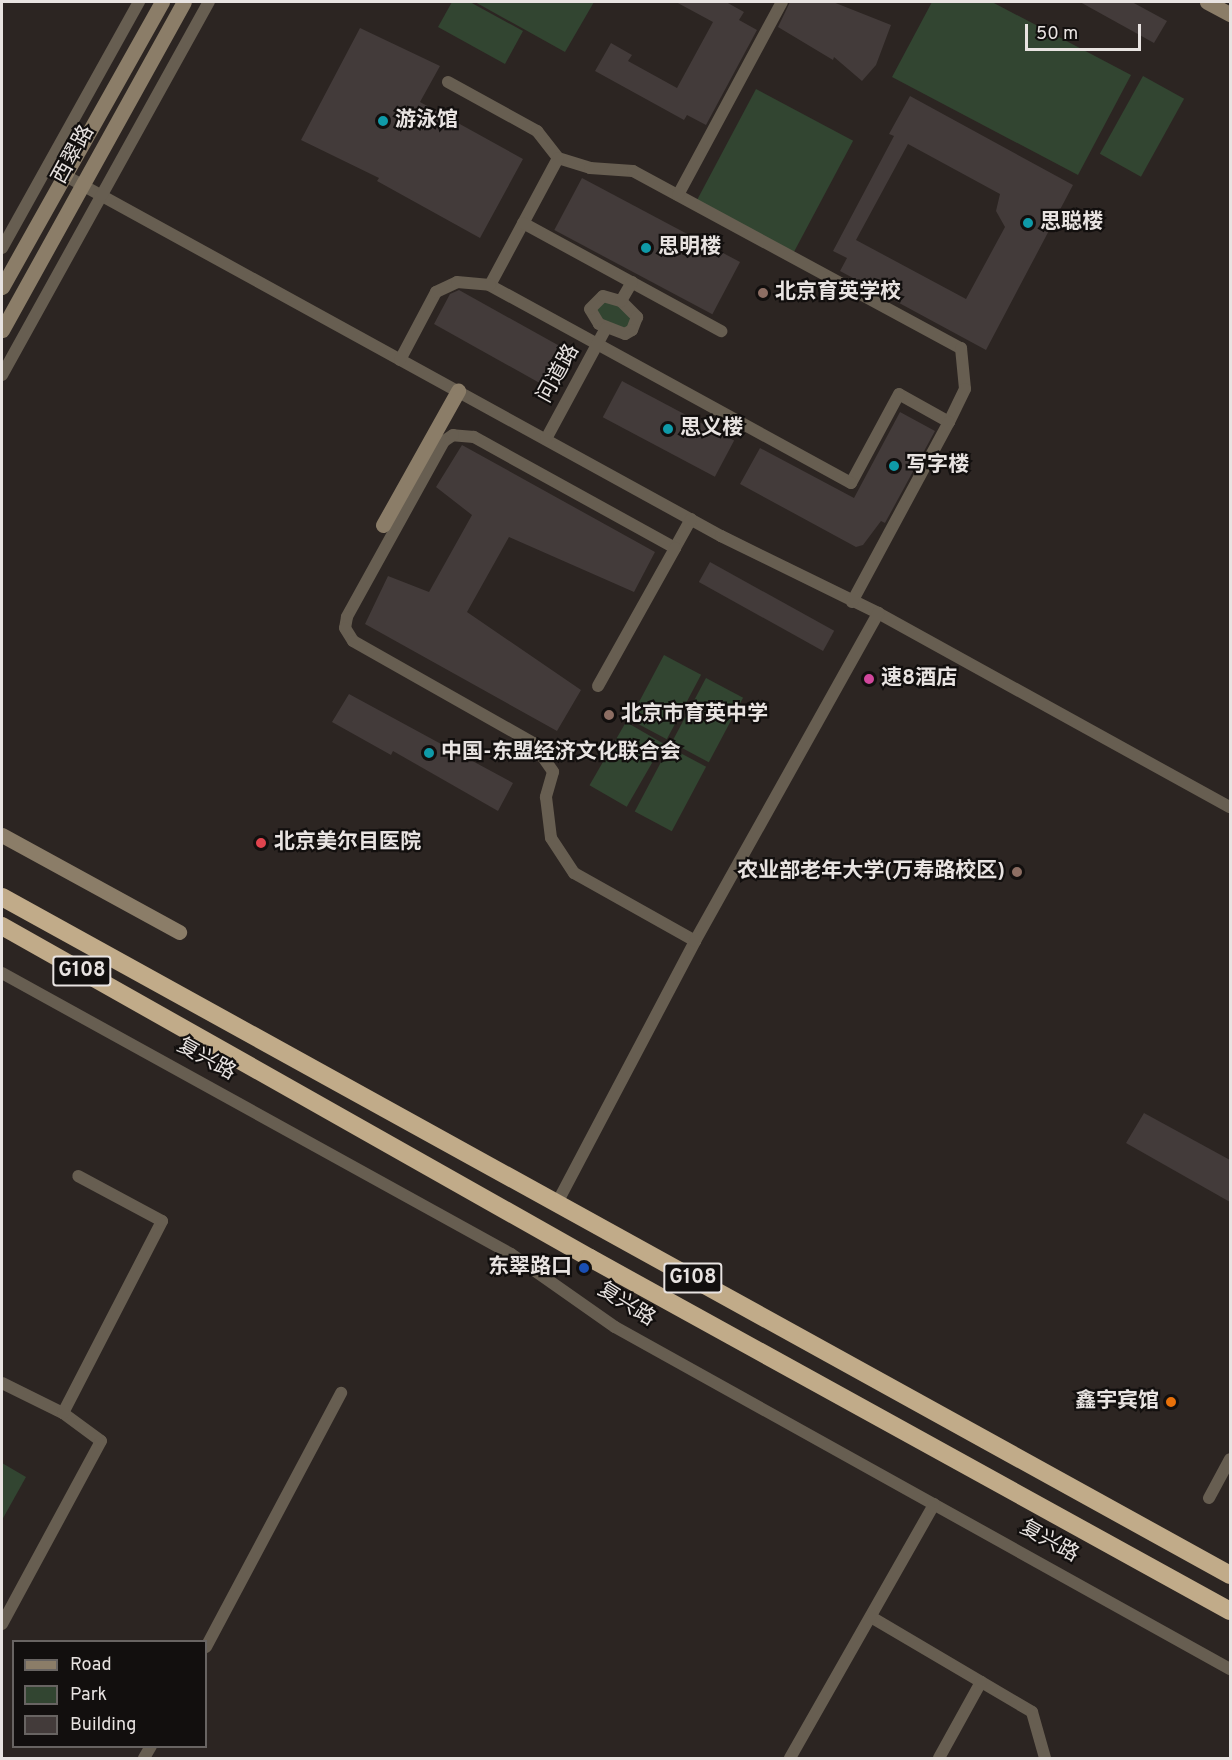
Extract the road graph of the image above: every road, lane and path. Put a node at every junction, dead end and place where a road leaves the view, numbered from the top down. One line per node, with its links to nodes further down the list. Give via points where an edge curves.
1 (139, 2): 13 (street)
2 (162, 2): 8 (main road, 西翠路)
3 (184, 2): 9 (main road, 西翠路)
4 (209, 2): 10 (street)
5 (783, 2): 11 (street)
6 (448, 82): 7 (street, via 537,131)
7 (558, 158): 11 (street, via 590,168 633,171); 12 (street)
8 (64, 175): 9 (street); 16 (main road, 西翠路)
9 (82, 184): 10 (street); 19 (main road, 西翠路)
10 (101, 194): 22 (street); 23 (street)
11 (678, 195): 25 (street, via 961,348 965,389)
12 (523, 223): 14 (street); 15 (street)
13 (2, 248)
14 (632, 282): 17 (street); 20 (street)
15 (490, 285): 21 (street); 22 (street, via 457,282 436,292)
16 (2, 287)
17 (621, 301): 18 (street, via 603,296 592,304 593,318); 18 (street, via 636,315 633,330 621,334)
18 (606, 328): 21 (street, 问道路)
19 (2, 330)
20 (721, 331)
21 (597, 344): 25 (street, via 851,483 898,394); 26 (street, 问道路)
22 (400, 360): 24 (street)
23 (2, 375)
24 (458, 391): 26 (street); 28 (main road)
25 (949, 422): 30 (street)
26 (546, 439): 27 (street)
27 (691, 519): 29 (street); 30 (street)
28 (383, 525)
29 (675, 548): 32 (street); 38 (street, via 474,437 453,435 444,441 347,617 345,628 353,641 533,743 553,772 546,796 551,838 574,873)
30 (852, 602): 31 (street)
31 (878, 613): 33 (street); 38 (street)
32 (598, 686)
33 (1230, 807)
34 (2, 835): 37 (main road)
35 (2, 897): 41 (highway, G108)
36 (2, 926): 49 (highway, 复兴路 / G108, via 590,1258)
37 (179, 932)
38 (695, 941): 41 (street)
39 (2, 973): 47 (street, 复兴路, via 511,1254 615,1327)
40 (78, 1176): 44 (street, via 162,1221)
41 (557, 1203): 48 (highway, G108)
42 (2, 1383): 44 (street)
43 (341, 1393): 52 (street)
44 (63, 1413): 51 (street, via 101,1441)
45 (1230, 1459): 46 (street)
46 (1209, 1498)
47 (934, 1504): 50 (street); 53 (street, 复兴路)
48 (1230, 1575)
49 (1230, 1611)
50 (871, 1617): 54 (street); 55 (street)
51 (2, 1624)
52 (207, 1645)
53 (1230, 1669)
54 (981, 1682): 56 (street); 57 (street, via 1032,1712)
55 (789, 1758)
56 (939, 1758)
57 (1045, 1758)

